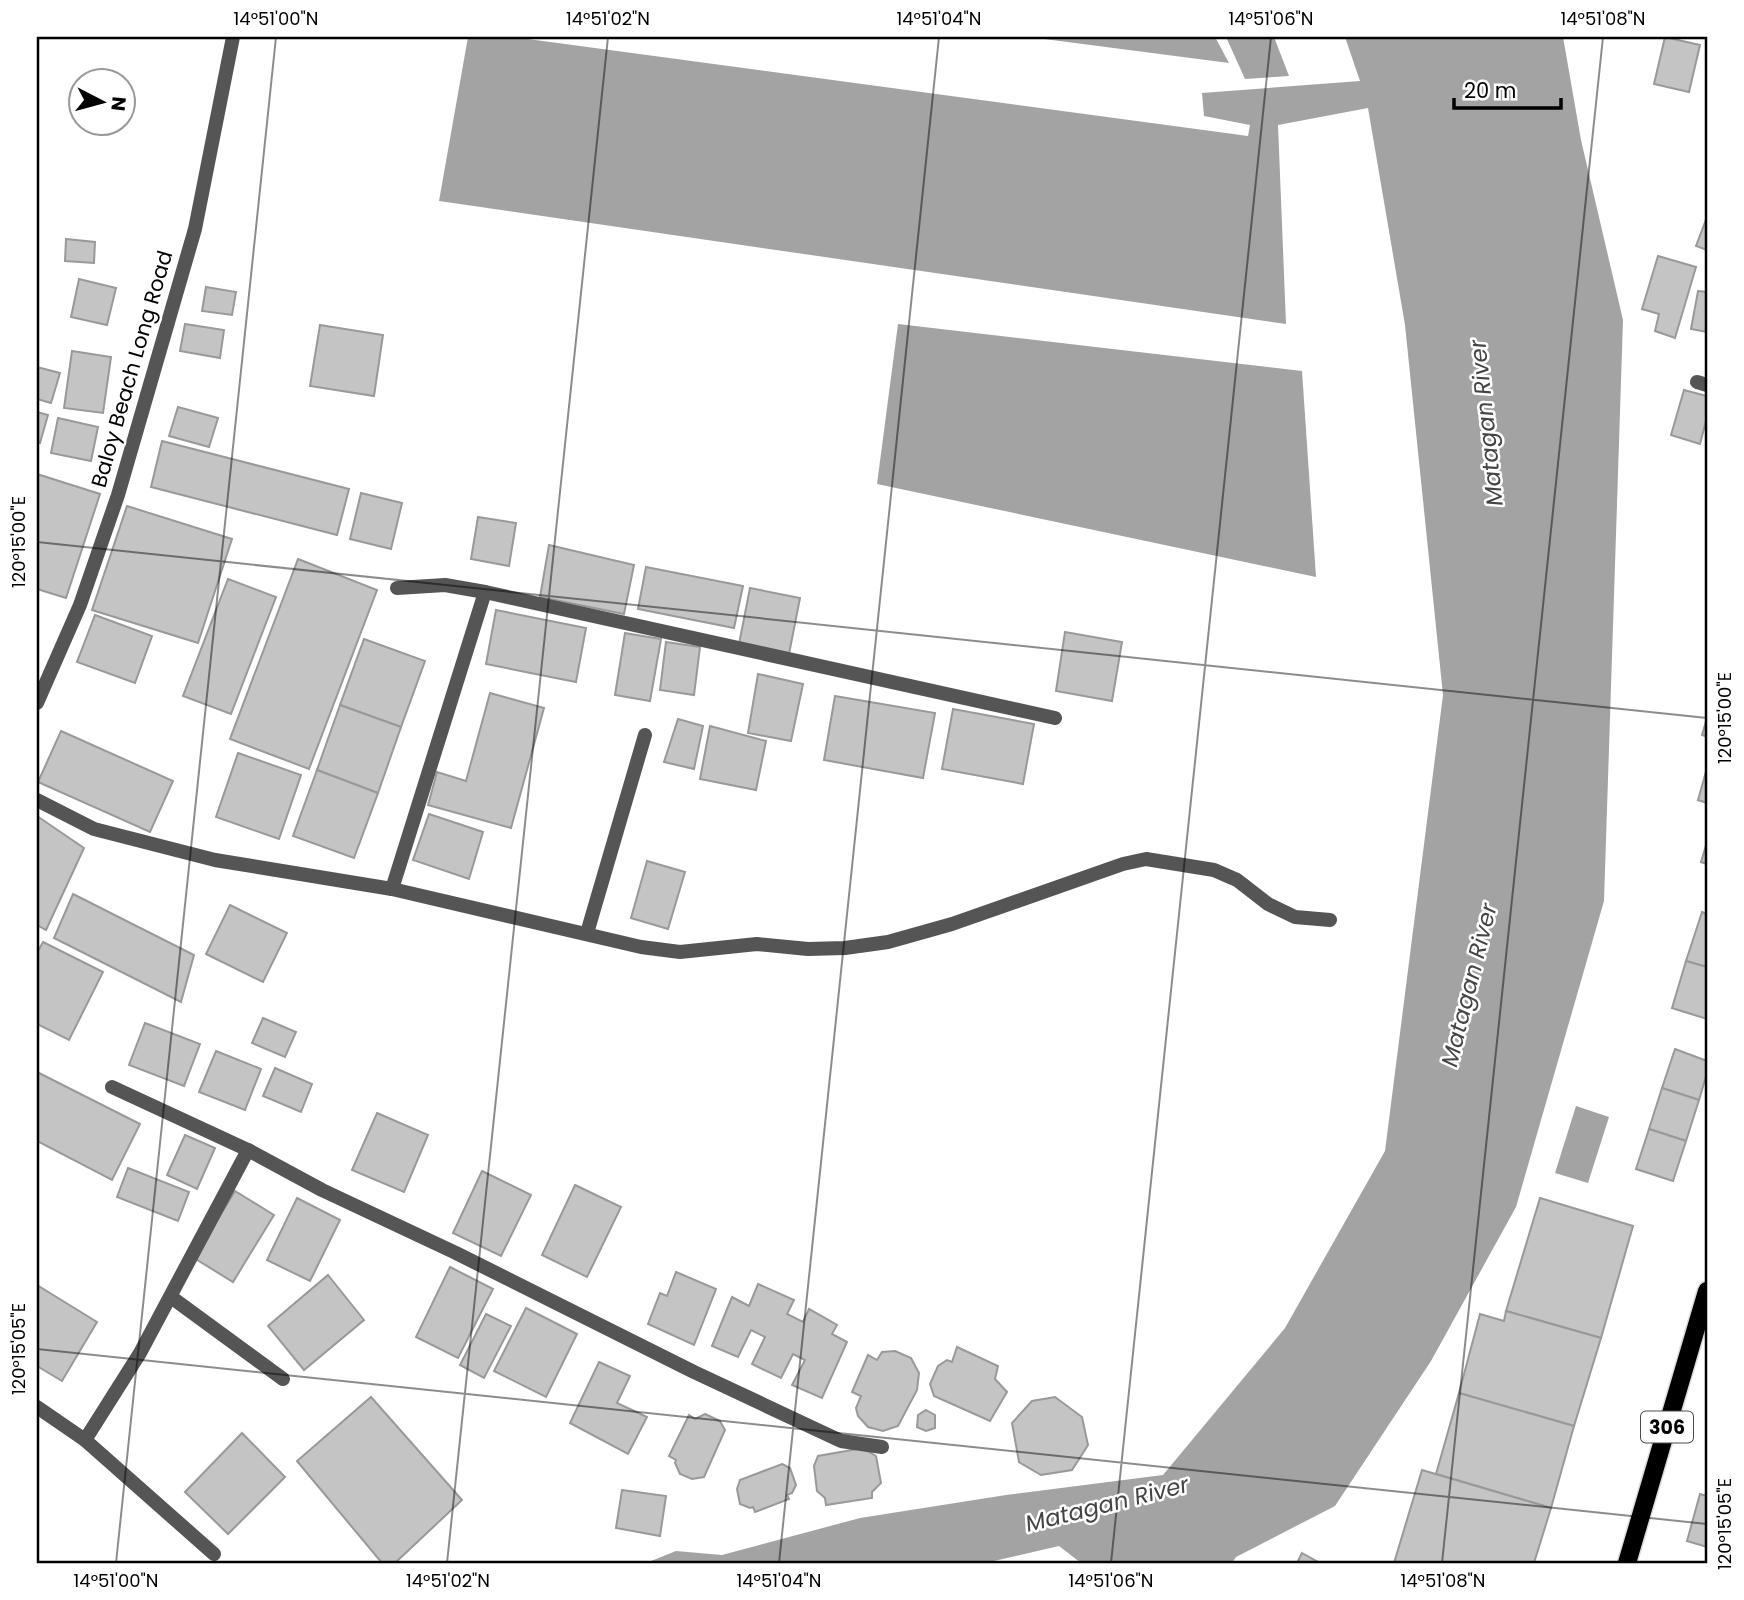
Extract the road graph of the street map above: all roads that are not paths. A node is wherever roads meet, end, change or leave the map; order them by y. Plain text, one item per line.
1 (233, 37) edge
2 (397, 588) dead end
3 (485, 592) junction
4 (37, 703) edge
5 (1055, 718) dead end
6 (645, 735) dead end
7 (37, 800) edge
8 (392, 889) junction
9 (1330, 920) dead end
10 (587, 933) junction
11 (112, 1087) dead end
12 (248, 1150) junction
13 (1707, 1291) edge
14 (171, 1297) junction
15 (283, 1379) dead end
16 (37, 1408) edge
17 (85, 1440) junction
18 (882, 1447) dead end
19 (214, 1554) dead end
20 (1628, 1563) edge

1 - 4 street, Baloy Beach Long Road
2 - 3 street
3 - 5 street
3 - 8 street
6 - 10 street
7 - 8 street
8 - 10 street
9 - 10 street
11 - 12 street
12 - 14 street
12 - 18 street
13 - 20 main road, 306
14 - 15 street
14 - 17 street
16 - 17 street
17 - 19 street

